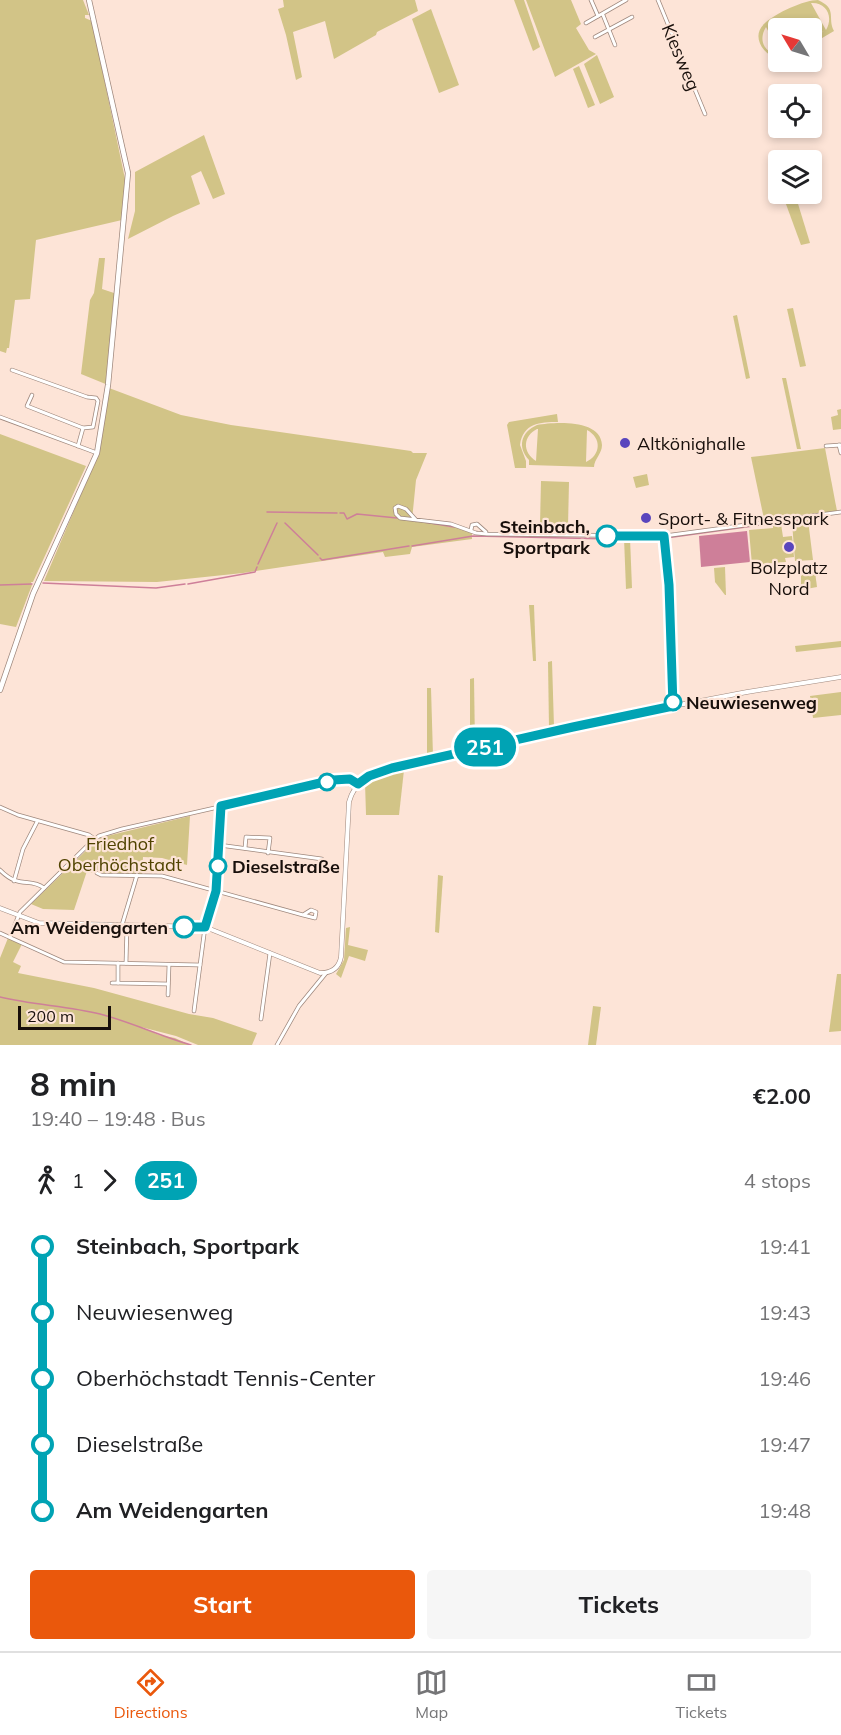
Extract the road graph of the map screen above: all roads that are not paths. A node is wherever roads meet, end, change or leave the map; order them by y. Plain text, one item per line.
1 (89, 0) edge
2 (591, 0) edge
3 (626, 0) edge
4 (658, 0) edge
5 (603, 15) junction
6 (598, 16) junction
7 (632, 17) dead end
8 (586, 23) dead end
9 (609, 30) junction
10 (595, 37) dead end
11 (615, 45) dead end
12 (705, 114) dead end
13 (12, 370) dead end
14 (32, 395) dead end
15 (0, 417) edge
16 (82, 428) junction
17 (840, 445) edge
18 (826, 446) dead end
19 (78, 447) junction
20 (97, 453) junction
21 (841, 453) edge
22 (841, 512) edge
23 (416, 520) junction
24 (471, 530) junction
25 (487, 534) junction
26 (664, 536) junction
27 (841, 677) edge
28 (0, 690) edge
29 (673, 706) junction
30 (356, 786) junction
31 (221, 806) junction
32 (0, 807) edge
33 (37, 821) junction
34 (95, 839) junction
35 (219, 845) junction
36 (245, 849) junction
37 (268, 852) junction
38 (322, 858) dead end
39 (0, 870) edge
40 (97, 873) dead end
41 (137, 875) junction
42 (14, 881) junction
43 (44, 888) junction
44 (216, 891) junction
45 (0, 908) edge
46 (18, 915) junction
47 (303, 915) dead end
48 (125, 925) junction
49 (205, 927) junction
50 (0, 933) edge
51 (10, 937) junction
52 (270, 952) junction
53 (118, 963) junction
54 (126, 963) junction
55 (169, 964) junction
56 (200, 965) junction
57 (326, 973) junction
58 (112, 983) dead end
59 (118, 983) junction
60 (168, 984) junction
61 (168, 996) dead end
62 (194, 1011) dead end
63 (261, 1019) dead end
64 (277, 1045) edge

1 - 20 main road
2 - 6 street
3 - 5 street
4 - 12 street, Kiesweg
5 - 6 street
5 - 9 street
6 - 8 street
7 - 9 street
9 - 10 street
9 - 11 street
13 - 16 street
14 - 16 street
15 - 19 street
16 - 19 street
17 - 18 street
17 - 21 street
19 - 20 street
20 - 28 main road
22 - 26 street
23 - 23 street
23 - 24 street
24 - 25 street
24 - 25 street
25 - 26 street
26 - 29 street
27 - 29 street
29 - 30 street
30 - 31 street
30 - 57 street
31 - 34 street
31 - 35 street
32 - 33 street
33 - 34 street
33 - 42 street
34 - 43 street
35 - 36 street
35 - 44 street
36 - 37 street
36 - 37 street
37 - 38 street
39 - 42 street
40 - 41 street
41 - 44 street
41 - 48 street
42 - 43 street
43 - 46 street
44 - 47 street
44 - 49 street
45 - 46 street
46 - 48 street
46 - 51 street
48 - 49 street
48 - 54 street
49 - 52 street
49 - 56 street
50 - 51 street
51 - 53 street
52 - 57 street
52 - 63 street
53 - 54 street
53 - 59 street
54 - 55 street
55 - 56 street
55 - 60 street
56 - 62 street
57 - 64 street
58 - 59 street
59 - 60 street
60 - 61 street

